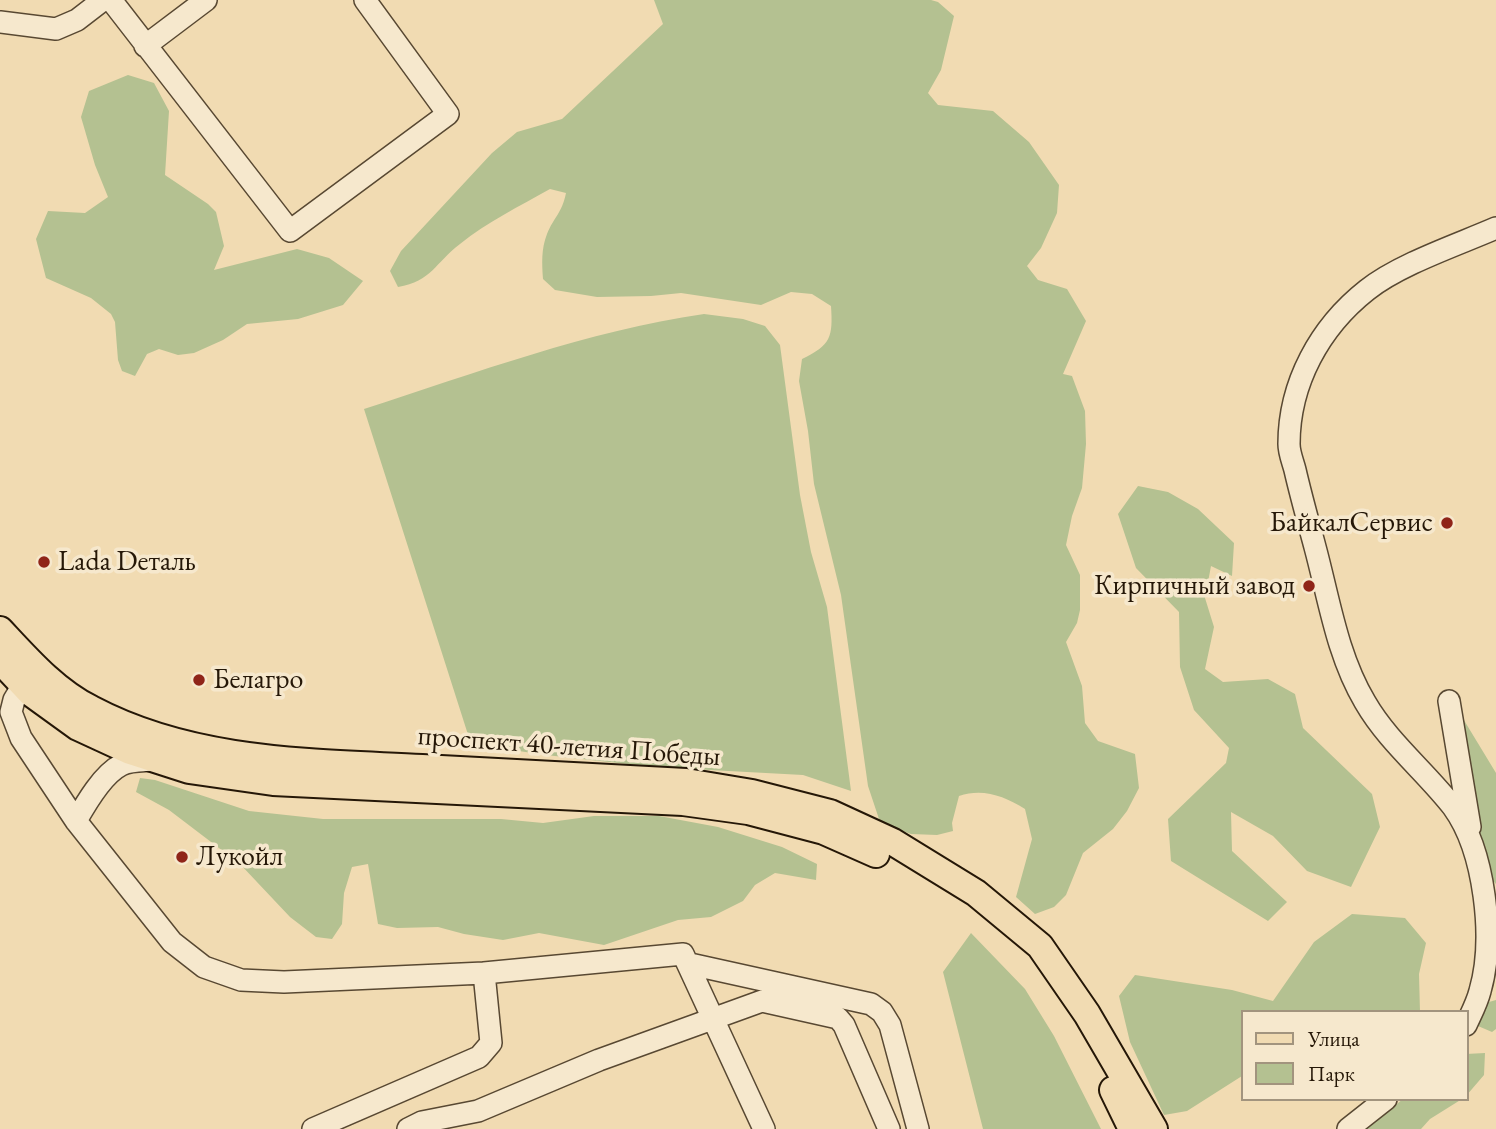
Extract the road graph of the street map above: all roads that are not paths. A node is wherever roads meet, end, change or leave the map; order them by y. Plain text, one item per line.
1 (103, 0) edge
2 (111, 0) edge
3 (206, 0) edge
4 (365, 0) edge
5 (0, 22) edge
6 (145, 46) junction
7 (1496, 228) edge
8 (0, 630) edge
9 (0, 660) edge
10 (30, 677) junction
11 (1449, 701) dead end
12 (157, 760) junction
13 (76, 821) junction
14 (1474, 853) junction
15 (690, 964) junction
16 (484, 973) junction
17 (714, 1017) junction
18 (1468, 1020) edge
19 (1383, 1101) edge
20 (313, 1129) edge
21 (408, 1129) edge
22 (764, 1129) edge
23 (889, 1129) edge
24 (918, 1129) edge
25 (1132, 1129) edge
26 (1154, 1129) edge
27 (1348, 1129) edge

1 - 5 street
2 - 6 street
3 - 6 street
4 - 6 street
7 - 14 street
8 - 10 main road, проспект 40-летия Победы
9 - 10 main road, проспект 40-летия Победы
10 - 12 main road, проспект 40-летия Победы
10 - 13 street
10 - 26 main road, проспект 40-летия Победы
11 - 14 street
12 - 13 street
12 - 25 main road, проспект 40-летия Победы
13 - 16 street
14 - 18 street
15 - 16 street
15 - 17 street
15 - 24 street
16 - 20 street
17 - 21 street
17 - 22 street
17 - 23 street
19 - 27 street

